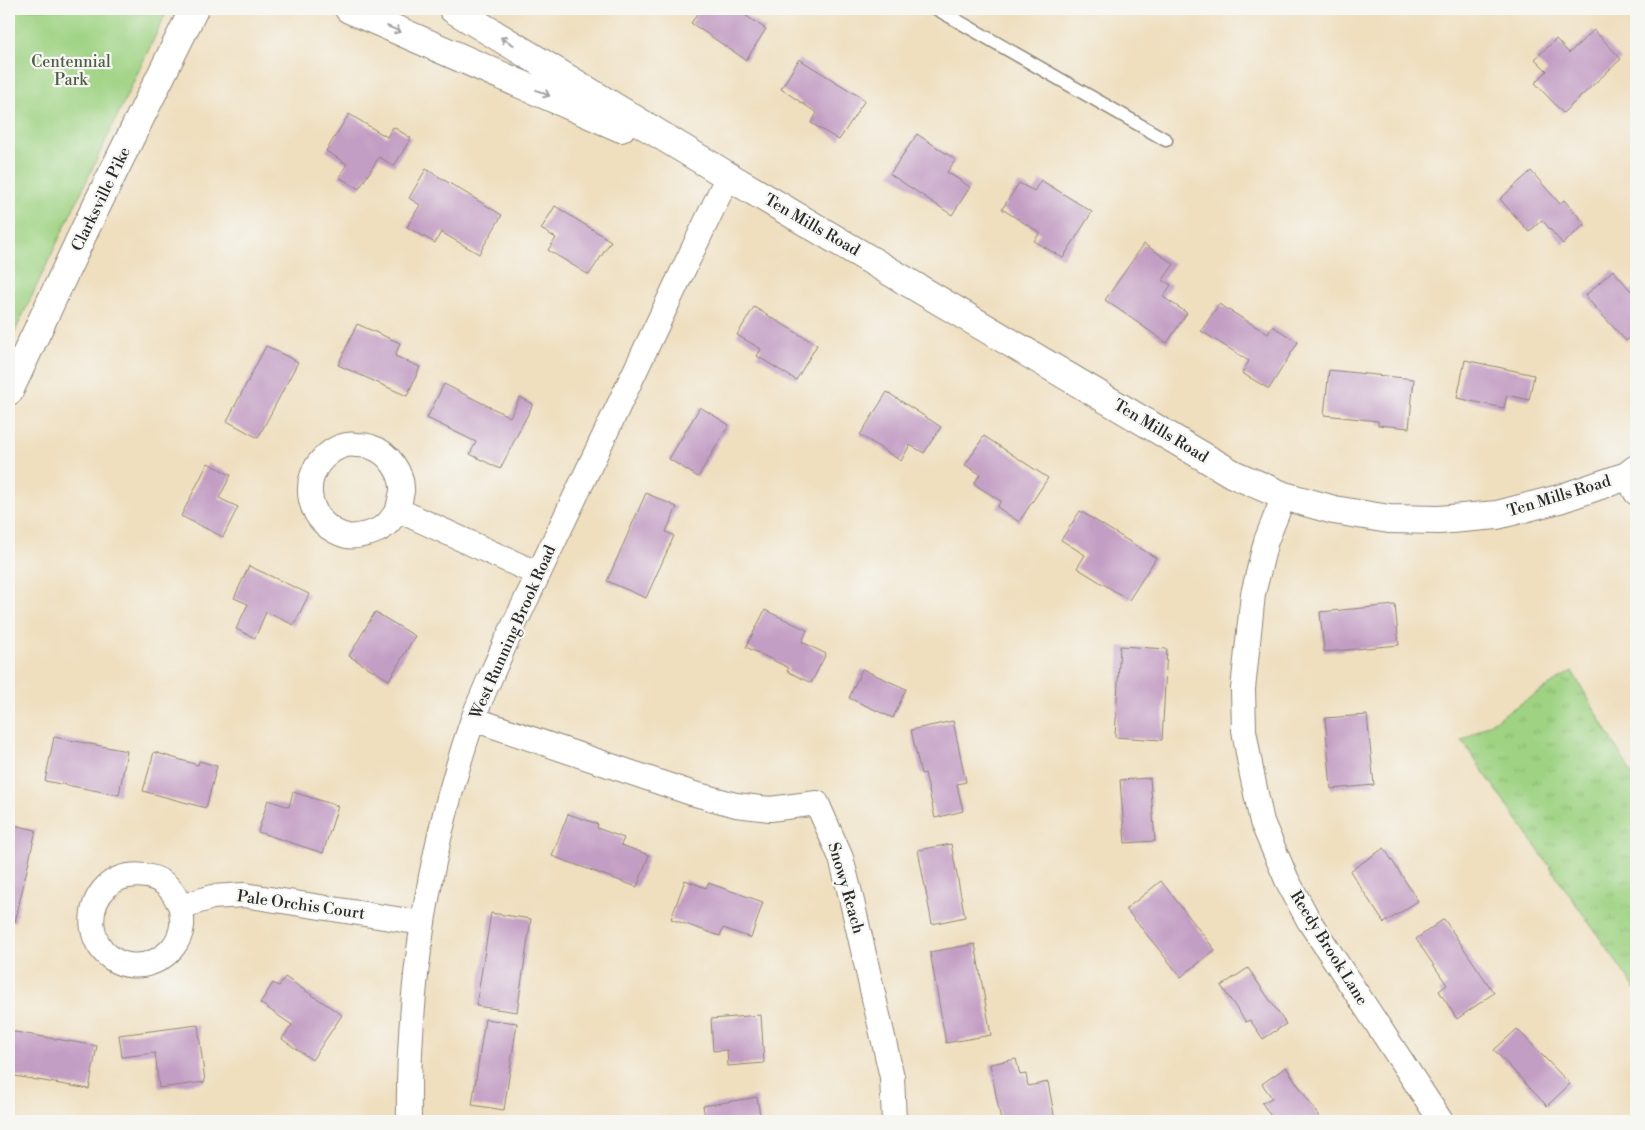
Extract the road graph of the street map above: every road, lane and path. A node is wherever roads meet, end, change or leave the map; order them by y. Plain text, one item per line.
1 (194, 9) edge
2 (349, 9) edge
3 (453, 9) edge
4 (937, 9) edge
5 (1166, 140) dead end
6 (728, 176) junction
7 (9, 391) edge
8 (1633, 479) edge
9 (1284, 496) junction
10 (398, 510) dead end
11 (538, 574) junction
12 (473, 718) junction
13 (181, 907) dead end
14 (422, 923) junction
15 (409, 1121) edge
16 (894, 1121) edge
17 (1441, 1121) edge

1 - 7 street, Clarksville Pike
2 -> 6 street, Ten Mills Road
6 -> 3 street, Ten Mills Road
4 - 5 lane
6 - 9 street, Ten Mills Road
6 - 11 street, West Running Brook Road
8 - 9 street, Ten Mills Road
9 - 17 street, Reedy Brook Lane
10 - 11 street
11 - 12 street, West Running Brook Road
12 - 14 street, West Running Brook Road
12 - 16 street, Snowy Reach
13 - 14 street, Pale Orchis Court
14 - 15 street, West Running Brook Road

